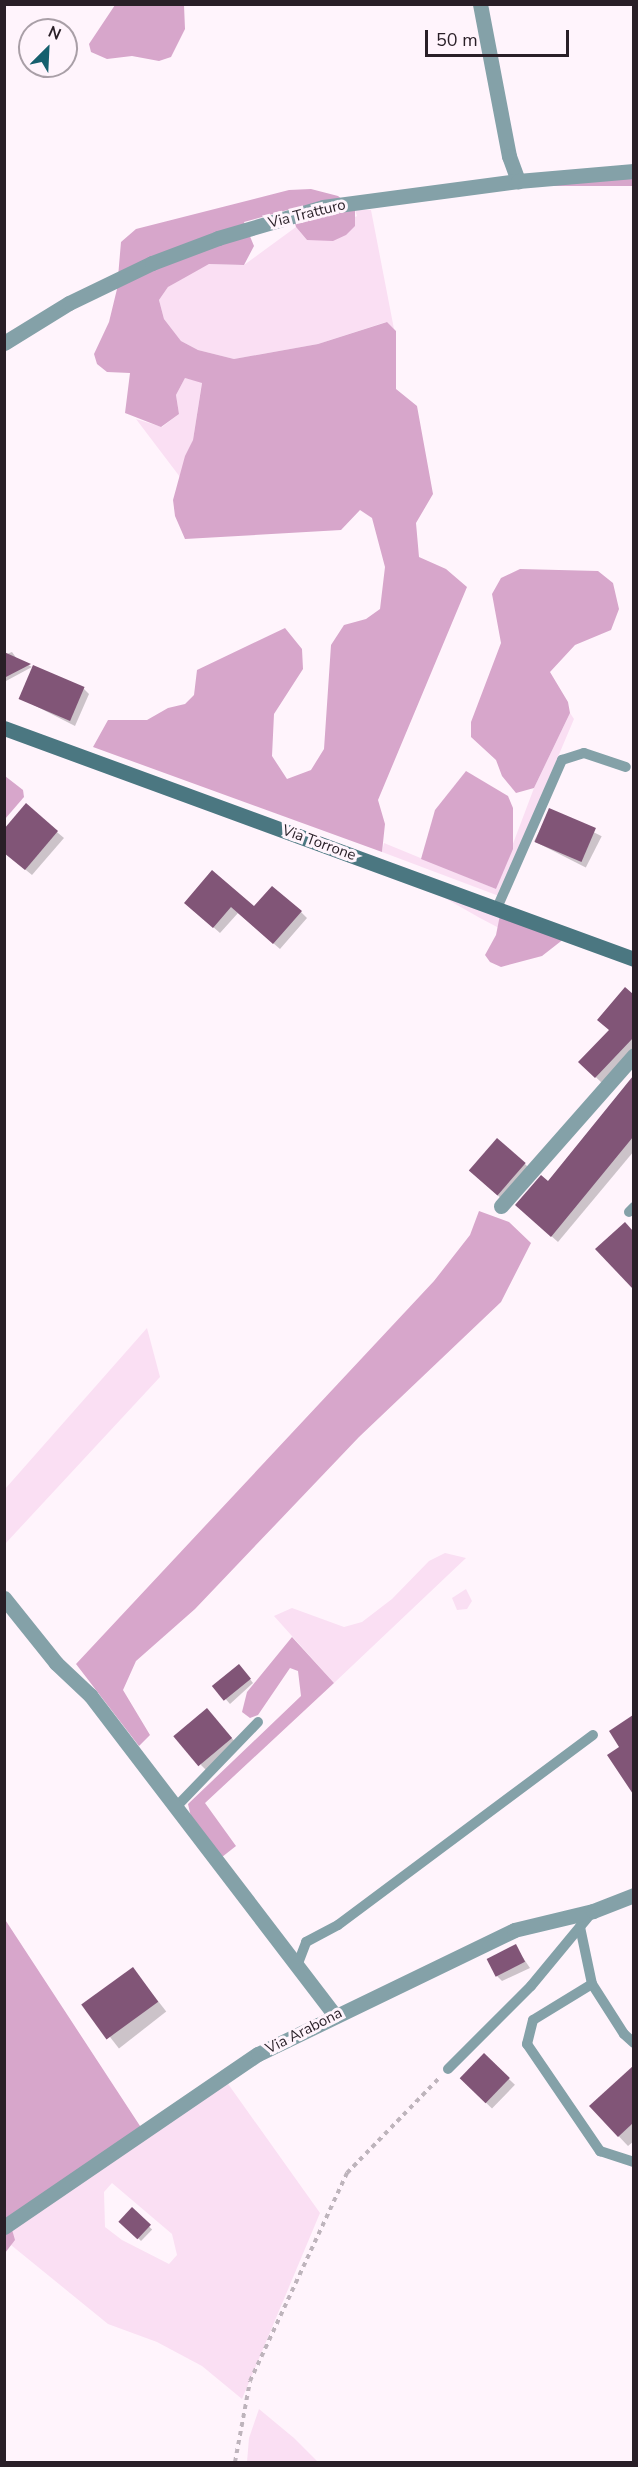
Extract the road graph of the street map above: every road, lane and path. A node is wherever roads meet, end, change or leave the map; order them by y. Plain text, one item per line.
1 (480, 4) edge
2 (633, 171) edge
3 (518, 180) junction
4 (4, 343) edge
5 (4, 728) edge
6 (626, 767) dead end
7 (497, 908) junction
8 (633, 959) edge
9 (633, 1055) edge
10 (501, 1206) dead end
11 (4, 1598) edge
12 (258, 1722) dead end
13 (592, 1735) dead end
14 (176, 1807) junction
15 (633, 1895) edge
16 (593, 1911) junction
17 (580, 1927) junction
18 (297, 1966) junction
19 (592, 1984) junction
20 (335, 2016) junction
21 (633, 2043) edge
22 (448, 2069) joint
23 (633, 2162) edge
24 (4, 2227) edge
25 (235, 2463) edge

1 - 3 street
2 - 3 street, Via Tratturo
3 - 4 street, Via Tratturo
5 - 7 main road, Via Torrone
6 - 7 lane
7 - 8 main road, Via Torrone
9 - 10 street
11 - 14 street
12 - 14 lane
13 - 18 lane
14 - 18 street
15 - 16 street, Via Arabona
16 - 17 lane
16 - 20 street, Via Arabona
17 - 19 lane
17 - 22 lane
18 - 20 street
19 - 21 lane
19 - 23 lane
20 - 24 street, Via Arabona
22 - 25 path

